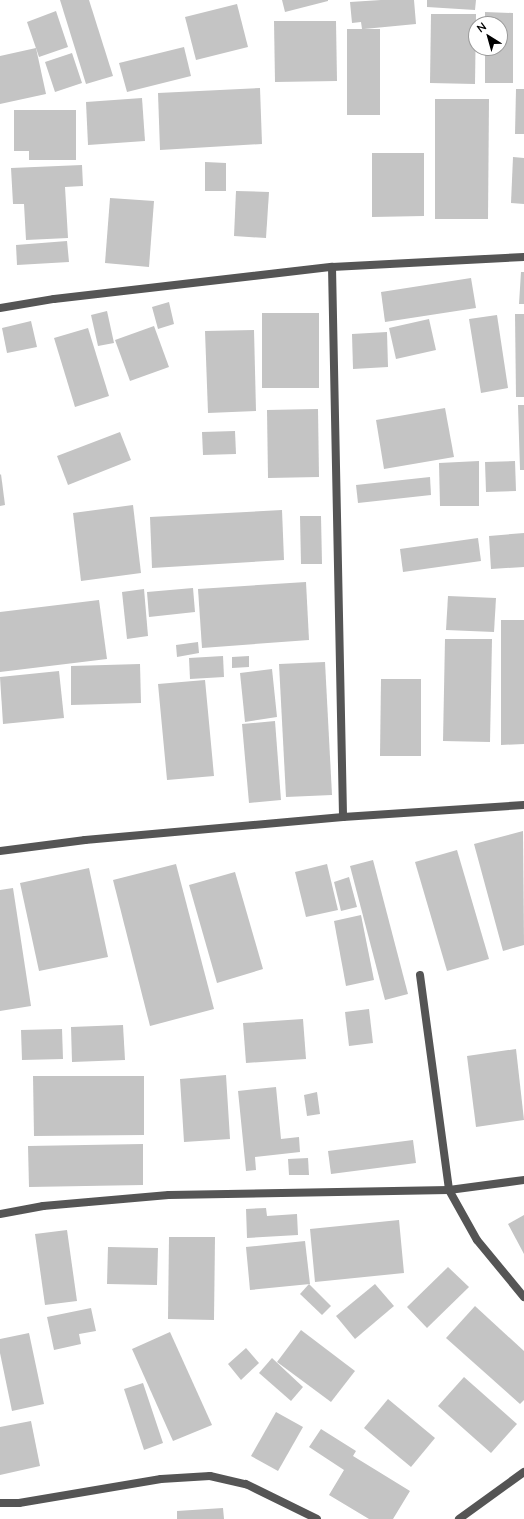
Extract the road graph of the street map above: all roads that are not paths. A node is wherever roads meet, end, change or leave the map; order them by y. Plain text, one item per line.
1 (524, 257) edge
2 (332, 267) junction
3 (0, 308) edge
4 (524, 805) edge
5 (343, 817) junction
6 (0, 851) edge
7 (420, 975) dead end
8 (524, 1180) edge
9 (449, 1190) junction
10 (0, 1214) edge
11 (524, 1297) edge
12 (524, 1472) edge
13 (0, 1502) edge
14 (317, 1519) edge
15 (459, 1519) edge

1 - 2 street
2 - 3 street
2 - 5 street
4 - 5 street
5 - 6 street
7 - 9 street
8 - 9 street
9 - 10 street
9 - 11 street
12 - 15 street
13 - 14 street

